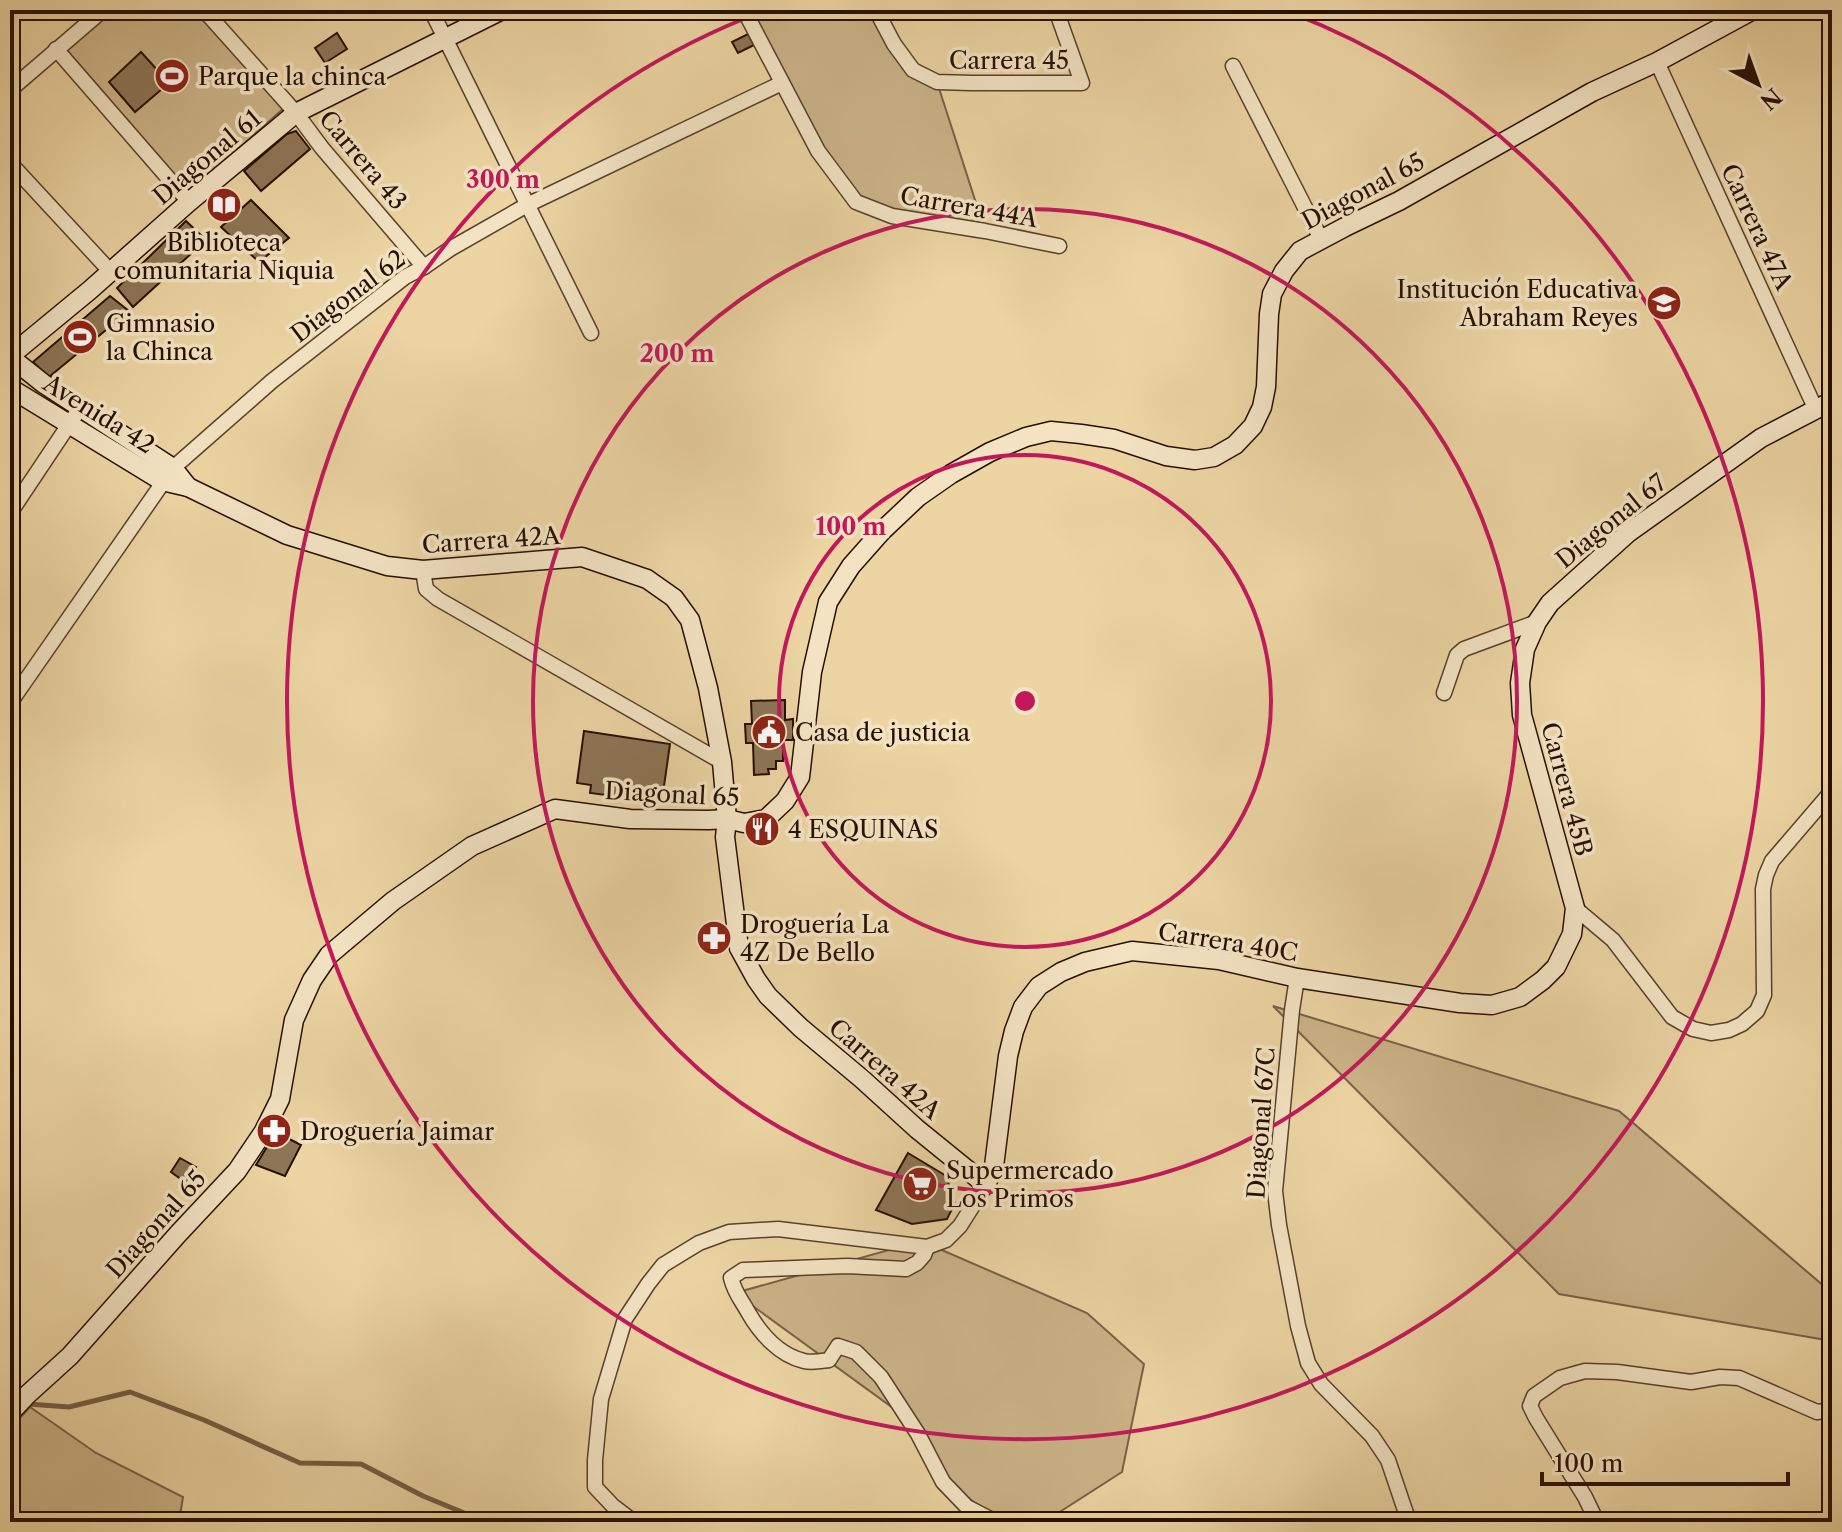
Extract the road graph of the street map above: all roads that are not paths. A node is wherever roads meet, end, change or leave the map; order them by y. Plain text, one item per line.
1 (103, 10) edge
2 (204, 10) edge
3 (431, 10) edge
4 (502, 10) edge
5 (744, 10) edge
6 (876, 10) edge
7 (1056, 10) edge
8 (1753, 10) edge
9 (444, 38) junction
10 (56, 49) junction
11 (1657, 62) junction
12 (1233, 66) dead end
13 (782, 83) junction
14 (10, 90) edge
15 (296, 113) junction
16 (10, 163) edge
17 (189, 202) junction
18 (527, 205) junction
19 (1321, 239) junction
20 (1059, 246) dead end
21 (424, 267) junction
22 (110, 271) junction
23 (591, 333) dead end
24 (10, 357) edge
25 (10, 388) edge
26 (1824, 406) edge
27 (80, 408) junction
28 (70, 424) junction
29 (168, 475) junction
30 (10, 513) edge
31 (423, 570) junction
32 (1537, 622) junction
33 (1444, 693) dead end
34 (10, 703) edge
35 (722, 762) junction
36 (1832, 791) edge
37 (727, 819) junction
38 (1575, 908) junction
39 (1556, 967) joint
40 (1297, 978) junction
41 (986, 1185) junction
42 (927, 1247) junction
43 (1832, 1403) edge
44 (10, 1413) edge
45 (634, 1522) edge
46 (996, 1522) edge
47 (1409, 1522) edge
48 (1597, 1522) edge

1 - 10 street
2 - 15 street, Carrera 43
3 - 9 street
4 - 9 street, Diagonal 61
5 - 13 street, Carrera 44A
6 - 7 street, Carrera 45
8 - 11 street, Diagonal 65
9 - 15 street, Diagonal 61
9 - 18 street
10 - 14 street
10 - 17 street
11 - 19 street, Diagonal 65
11 - 26 street, Carrera 47A
12 - 19 street
13 - 18 street, Diagonal 62
13 - 20 street, Carrera 44A
15 - 17 street, Diagonal 61
15 - 21 street, Carrera 43
16 - 22 street
17 - 22 street, Diagonal 61
18 - 21 street, Diagonal 62
18 - 23 street
19 - 37 street, Diagonal 65
21 - 29 street, Diagonal 62
22 - 24 street, Diagonal 61
24 - 27 street, Avenida 42
25 - 28 street, Avenida 42
26 - 32 street, Diagonal 67
27 - 28 street
27 - 29 street, Avenida 42
28 - 29 street, Avenida 42
28 - 30 street
29 - 31 street, Carrera 42A
29 - 34 street, Diagonal 62
31 - 35 street
31 - 35 street, Carrera 42A
32 - 33 street
32 - 38 street, Carrera 45B
35 - 37 street, Carrera 42A
36 - 38 street
37 - 41 street, Carrera 42A
37 - 44 street, Diagonal 65
38 - 39 street, Carrera 45B
39 - 40 street, Carrera 40C
40 - 41 street, Carrera 40C
40 - 47 street, Diagonal 67C
41 - 42 street, Carrera 40C
42 - 45 street
42 - 46 street, Carrera 40C
43 - 48 street

